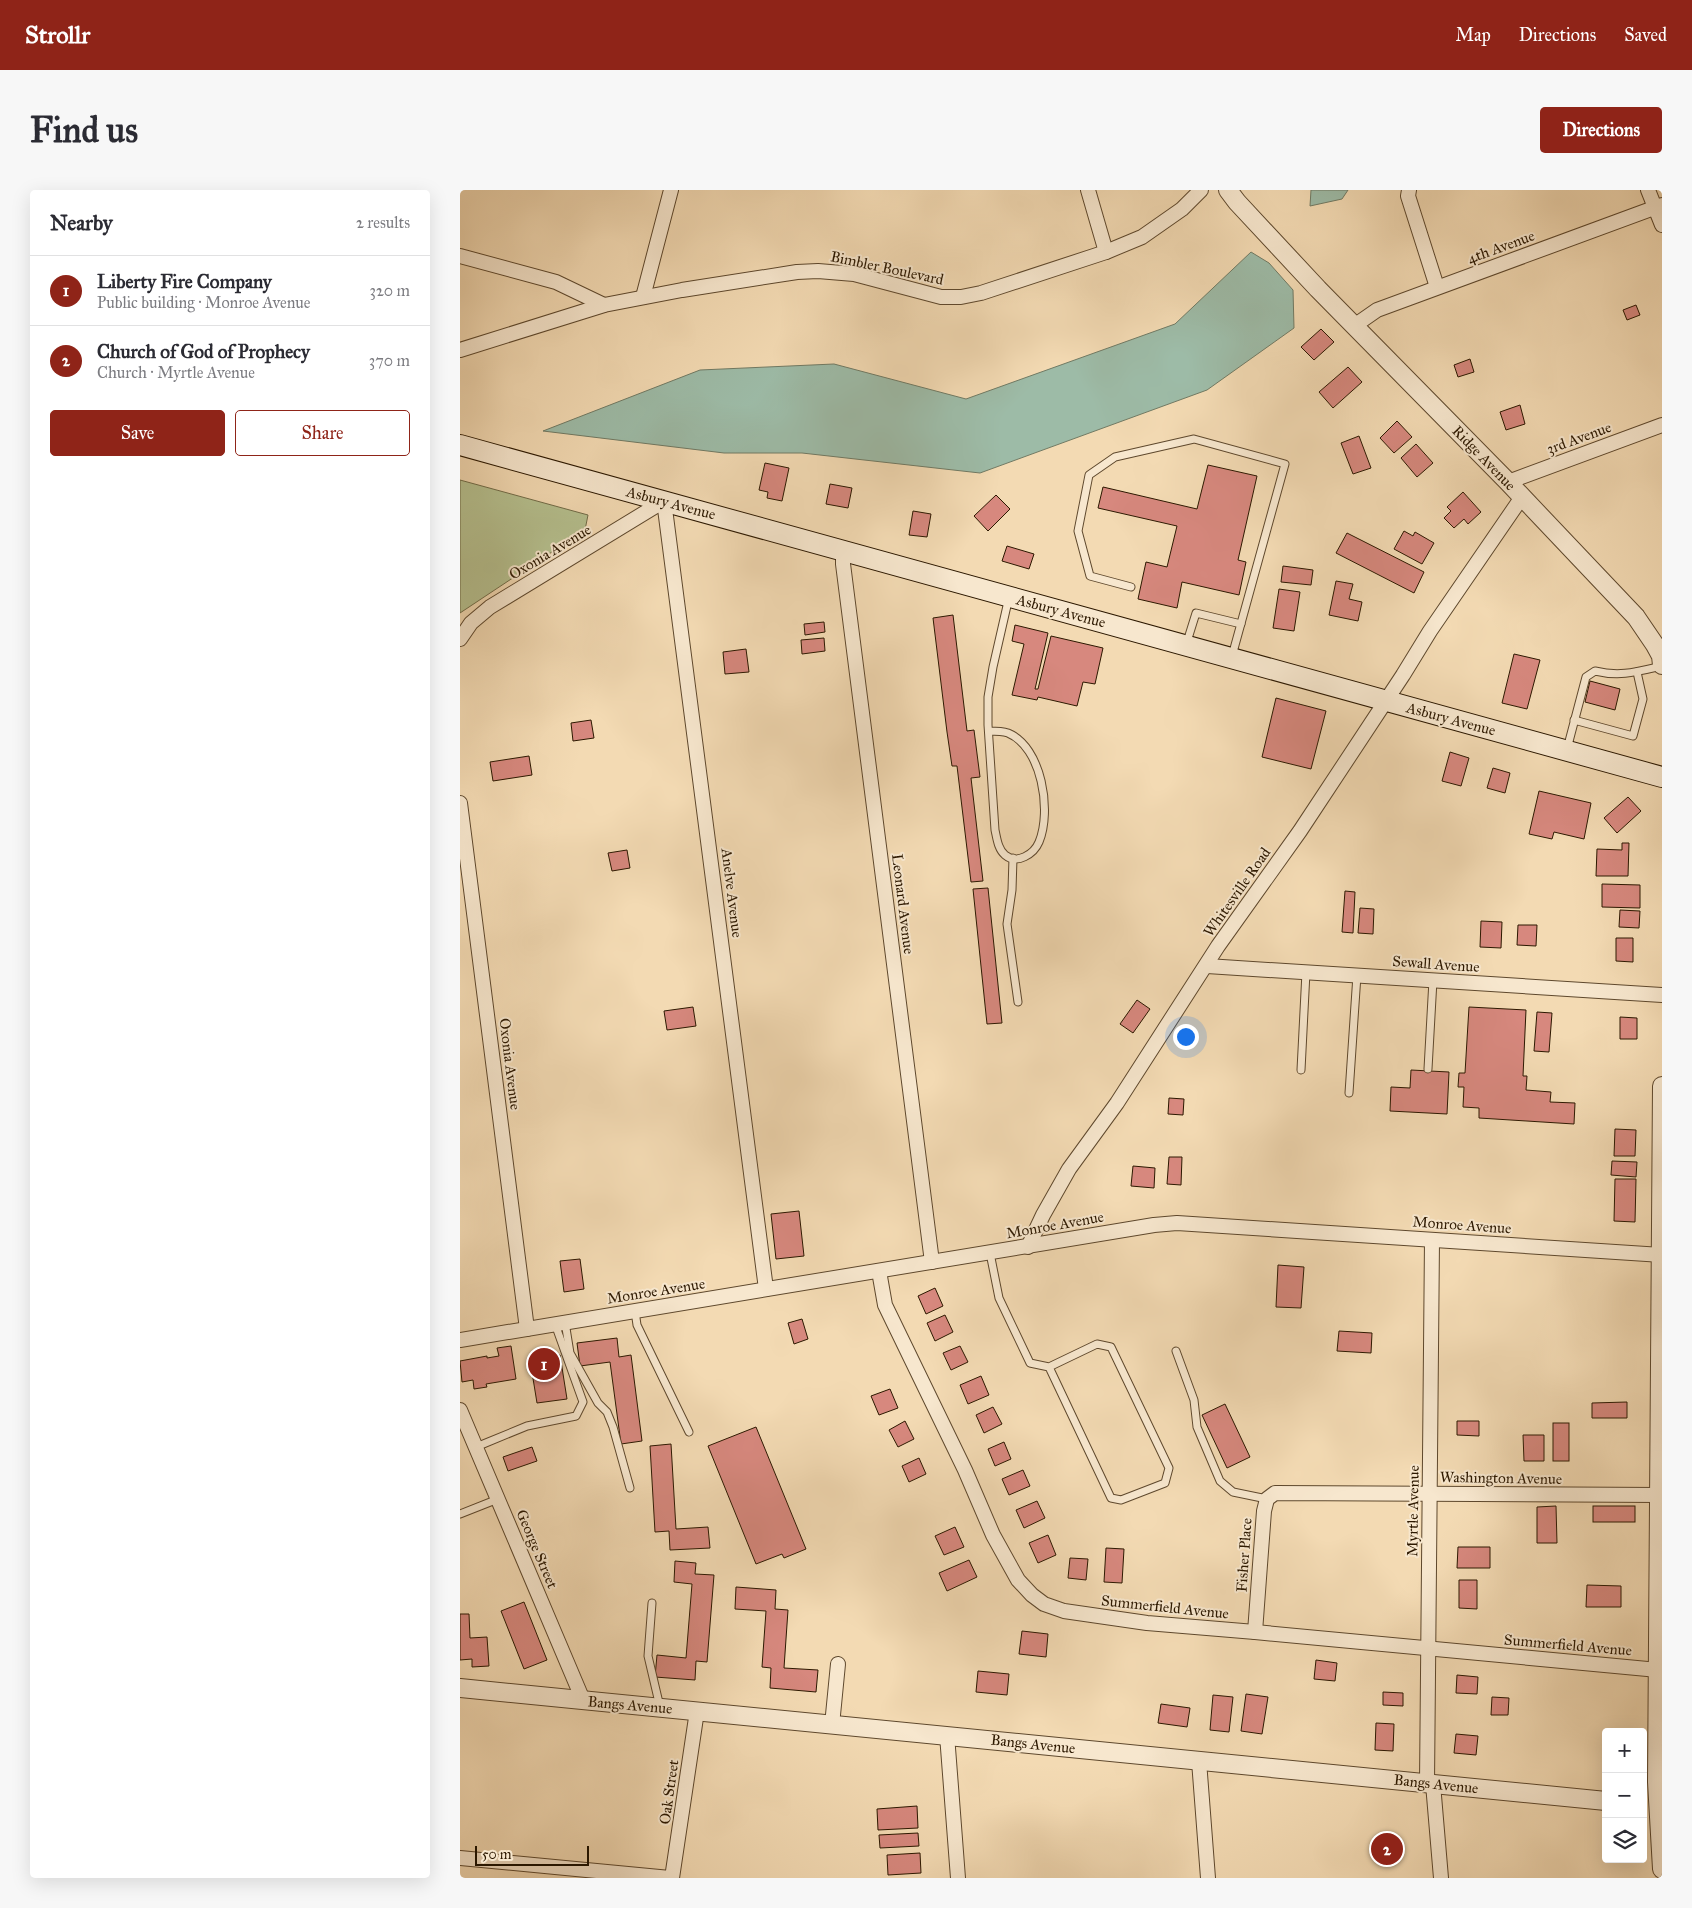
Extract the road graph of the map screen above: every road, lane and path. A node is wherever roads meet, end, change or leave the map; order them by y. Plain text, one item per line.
1 (671, 190) edge
2 (1088, 190) edge
3 (1201, 190) edge
4 (1228, 190) edge
5 (1409, 190) edge
6 (1648, 190) edge
7 (1659, 207) edge
8 (1662, 225) edge
9 (1106, 252) junction
10 (460, 256) edge
11 (1437, 287) junction
12 (642, 297) junction
13 (604, 305) junction
14 (1354, 326) junction
15 (460, 350) edge
16 (1662, 425) edge
17 (460, 444) edge
18 (1508, 482) junction
19 (1522, 497) junction
20 (664, 501) junction
21 (843, 550) junction
22 (1131, 587) dead end
23 (1009, 597) junction
24 (1241, 624) junction
25 (460, 639) edge
26 (1186, 646) junction
27 (1232, 658) junction
28 (1662, 665) edge
29 (1637, 672) junction
30 (1386, 701) junction
31 (1574, 720) junction
32 (989, 731) junction
33 (1566, 751) junction
34 (1662, 777) edge
35 (460, 803) edge
36 (1013, 858) junction
37 (1207, 966) junction
38 (1306, 971) junction
39 (1357, 975) junction
40 (1433, 980) junction
41 (1662, 995) edge
42 (1018, 1002) dead end
43 (1428, 1069) dead end
44 (1301, 1070) dead end
45 (1662, 1086) edge
46 (1349, 1093) dead end
47 (1432, 1240) junction
48 (1028, 1247) junction
49 (990, 1253) junction
50 (1661, 1255) edge
51 (932, 1262) junction
52 (879, 1271) junction
53 (766, 1289) junction
54 (635, 1311) junction
55 (560, 1323) junction
56 (527, 1329) junction
57 (460, 1340) edge
58 (1176, 1350) dead end
59 (1049, 1367) junction
60 (460, 1410) edge
61 (689, 1432) dead end
62 (476, 1447) junction
63 (630, 1488) dead end
64 (1660, 1491) edge
65 (1430, 1493) junction
66 (1267, 1499) junction
67 (498, 1500) junction
68 (460, 1514) edge
69 (652, 1602) dead end
70 (1255, 1632) junction
71 (1428, 1648) junction
72 (838, 1664) dead end
73 (1658, 1670) junction
74 (460, 1688) edge
75 (1660, 1698) edge
76 (583, 1700) junction
77 (660, 1708) junction
78 (697, 1711) junction
79 (832, 1724) junction
80 (947, 1735) junction
81 (1199, 1761) junction
82 (1430, 1784) junction
83 (1602, 1801) edge
84 (1654, 1806) edge
85 (460, 1858) edge
86 (1662, 1869) edge
87 (671, 1878) edge
88 (958, 1878) edge
89 (1208, 1878) edge
90 (1441, 1878) edge

1 - 12 street
2 - 9 street
3 - 9 street, Bimbler Boulevard
4 - 14 street, Ridge Avenue
5 - 11 street
6 - 7 street
7 - 8 street
7 - 11 street, 4th Avenue
9 - 12 street, Bimbler Boulevard
10 - 13 street
11 - 14 street, 4th Avenue
12 - 13 street, Bimbler Boulevard
13 - 15 street, Bimbler Boulevard
14 - 18 street, Ridge Avenue
16 - 18 street, 3rd Avenue
17 - 20 main road, Asbury Avenue
18 - 19 street, Ridge Avenue
19 - 28 street, Ridge Avenue
19 - 30 street, Whitesville Road
20 - 21 main road, Asbury Avenue
20 - 25 street, Oxonia Avenue
20 - 53 street, Anelve Avenue
21 - 23 main road, Asbury Avenue
21 - 51 street, Leonard Avenue
22 - 24 lane
23 - 26 main road, Asbury Avenue
23 - 32 lane
24 - 26 lane
24 - 27 lane
26 - 27 main road, Asbury Avenue
27 - 30 main road, Asbury Avenue
28 - 29 lane
29 - 31 lane
29 - 31 lane
30 - 33 main road, Asbury Avenue
30 - 37 street, Whitesville Road
31 - 33 lane
32 - 36 lane
32 - 36 lane
33 - 34 main road, Asbury Avenue
35 - 56 street, Oxonia Avenue
36 - 42 lane
37 - 38 street, Sewall Avenue
37 - 48 street, Whitesville Road
38 - 39 street, Sewall Avenue
38 - 44 lane
39 - 40 street, Sewall Avenue
39 - 46 lane
40 - 41 street, Sewall Avenue
40 - 43 lane
45 - 50 street
47 - 48 street, Monroe Avenue
47 - 50 street, Monroe Avenue
47 - 65 street, Myrtle Avenue
48 - 49 street, Monroe Avenue
49 - 51 street, Monroe Avenue
49 - 59 lane
50 - 64 street
51 - 52 street, Monroe Avenue
52 - 53 street, Monroe Avenue
52 - 70 street, Summerfield Avenue
53 - 54 street, Monroe Avenue
54 - 55 street, Monroe Avenue
54 - 61 lane
55 - 56 street, Monroe Avenue
55 - 62 lane
55 - 63 lane
56 - 57 street, Monroe Avenue
58 - 66 lane
59 - 59 lane
60 - 62 street, George Street
62 - 67 street, George Street
64 - 65 street, Washington Avenue
64 - 73 street
65 - 66 street, Washington Avenue
65 - 71 street, Myrtle Avenue
66 - 70 street, Fisher Place
67 - 68 lane
67 - 76 street, George Street
69 - 77 lane
70 - 71 street, Summerfield Avenue
71 - 73 street, Summerfield Avenue
71 - 82 street, Myrtle Avenue
72 - 79 street
73 - 75 street
74 - 76 street, Bangs Avenue
75 - 84 street
76 - 77 street, Bangs Avenue
77 - 78 street, Bangs Avenue
78 - 79 street, Bangs Avenue
78 - 87 street, Oak Street
79 - 80 street, Bangs Avenue
80 - 81 street, Bangs Avenue
80 - 88 street
81 - 82 street, Bangs Avenue
81 - 89 street
82 - 83 street, Bangs Avenue
82 - 90 street, Myrtle Avenue
84 - 86 street
85 - 87 street, Oak Street

